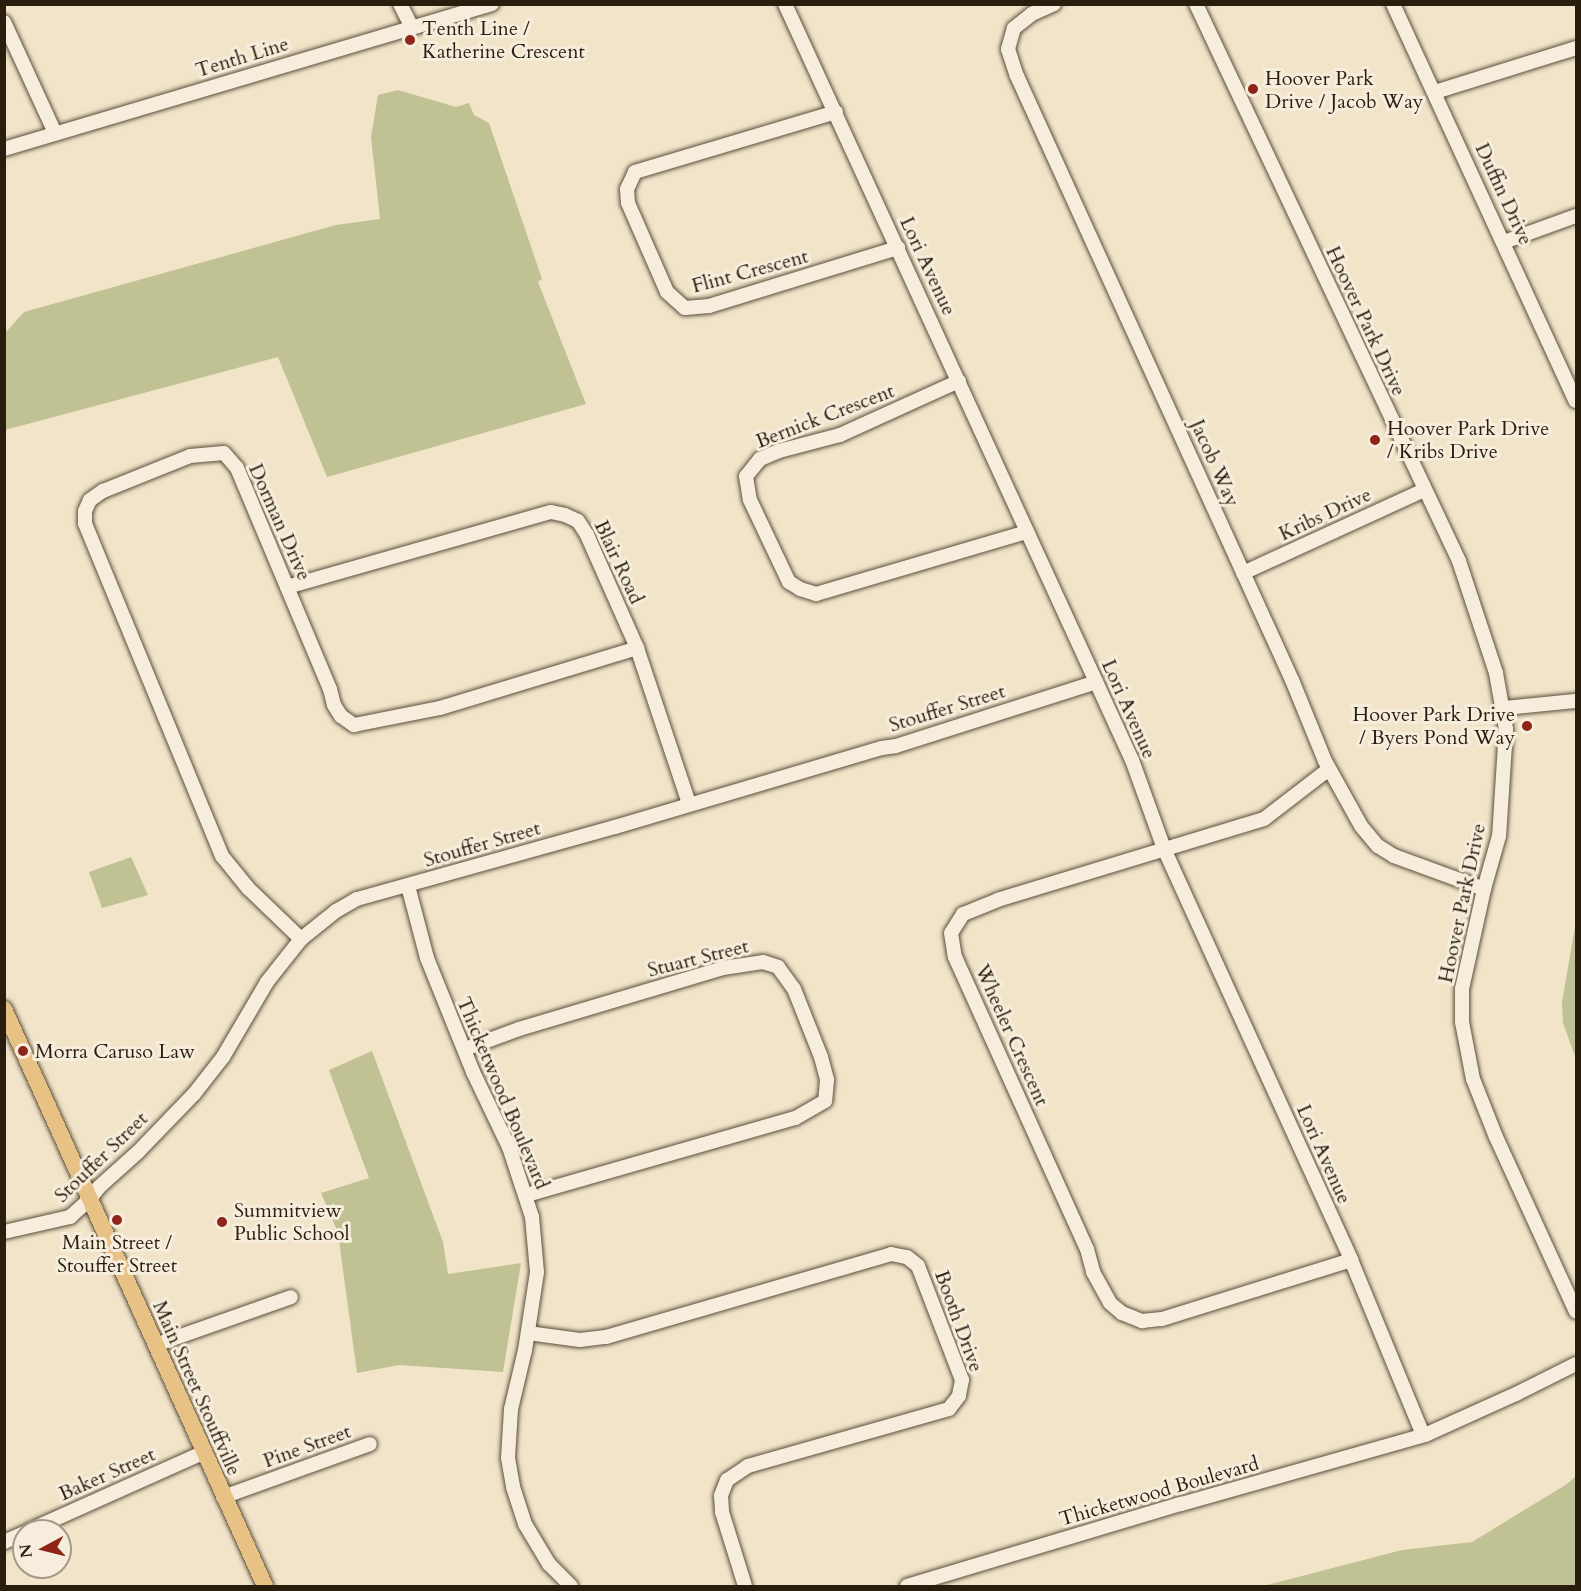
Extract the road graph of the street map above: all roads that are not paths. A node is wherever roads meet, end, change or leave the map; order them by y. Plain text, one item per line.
1 (400, 4) edge
2 (492, 4) edge
3 (785, 4) edge
4 (1054, 4) edge
5 (1196, 4) edge
6 (1393, 4) edge
7 (4, 22) edge
8 (412, 28) junction
9 (1576, 48) edge
10 (1435, 92) junction
11 (836, 112) junction
12 (55, 133) junction
13 (4, 149) edge
14 (1576, 216) edge
15 (1504, 242) junction
16 (898, 248) junction
17 (959, 381) junction
18 (1573, 384) edge
19 (1576, 401) edge
20 (1424, 490) junction
21 (1027, 532) junction
22 (1243, 573) junction
23 (287, 587) junction
24 (637, 648) junction
25 (1096, 682) junction
26 (1576, 701) edge
27 (1504, 708) junction
28 (1329, 769) junction
29 (689, 803) junction
30 (1165, 851) junction
31 (408, 886) junction
32 (1484, 889) junction
33 (301, 939) junction
34 (4, 1009) edge
35 (465, 1049) junction
36 (526, 1195) junction
37 (89, 1200) junction
38 (4, 1232) edge
39 (1351, 1260) junction
40 (291, 1297) dead end
41 (1576, 1312) edge
42 (528, 1334) junction
43 (155, 1345) junction
44 (1576, 1364) edge
45 (1423, 1435) junction
46 (370, 1444) dead end
47 (202, 1453) junction
48 (223, 1497) junction
49 (55, 1519) edge
50 (265, 1587) edge
51 (571, 1587) edge
52 (745, 1587) edge
53 (907, 1587) edge

1 - 8 street
2 - 8 street, Tenth Line
3 - 11 street, Lori Avenue
4 - 22 street, Jacob Way
5 - 20 street, Hoover Park Drive
6 - 10 street, Duffin Drive
7 - 12 street
8 - 12 street, Tenth Line
9 - 10 street
10 - 15 street, Duffin Drive
11 - 16 street, Lori Avenue
11 - 16 street, Flint Crescent
12 - 13 street, Tenth Line
14 - 15 street
15 - 18 street, Duffin Drive
16 - 17 street, Lori Avenue
17 - 21 street, Lori Avenue
17 - 21 street, Bernick Crescent
18 - 19 street, Duffin Drive
20 - 22 street, Kribs Drive
20 - 27 street, Hoover Park Drive
21 - 25 street, Lori Avenue
22 - 28 street, Jacob Way
23 - 24 street, Blair Road
23 - 24 street, Dorman Drive
23 - 33 street, Dorman Drive
24 - 29 street, Blair Road
25 - 29 street, Stouffer Street
25 - 30 street, Lori Avenue
26 - 27 street
27 - 32 street, Hoover Park Drive
28 - 30 street, Wheeler Crescent
28 - 32 street, Jacob Way
29 - 31 street, Stouffer Street
30 - 39 street, Lori Avenue
30 - 39 street, Wheeler Crescent
31 - 33 street, Stouffer Street
31 - 35 street, Thicketwood Boulevard
32 - 41 street, Hoover Park Drive
33 - 37 street, Stouffer Street
34 - 37 main road, Main Street Stouffville
35 - 36 street, Thicketwood Boulevard
35 - 36 street, Stuart Street
36 - 42 street, Thicketwood Boulevard
37 - 38 street, Stouffer Street
37 - 43 main road, Main Street Stouffville
39 - 45 street, Lori Avenue
40 - 43 street
42 - 51 street, Thicketwood Boulevard
42 - 52 street, Booth Drive
43 - 47 main road, Main Street Stouffville
44 - 45 street, Thicketwood Boulevard
45 - 53 street, Thicketwood Boulevard
46 - 48 street, Pine Street
47 - 48 main road, Main Street Stouffville
47 - 49 street, Baker Street
48 - 50 main road, Main Street Stouffville

